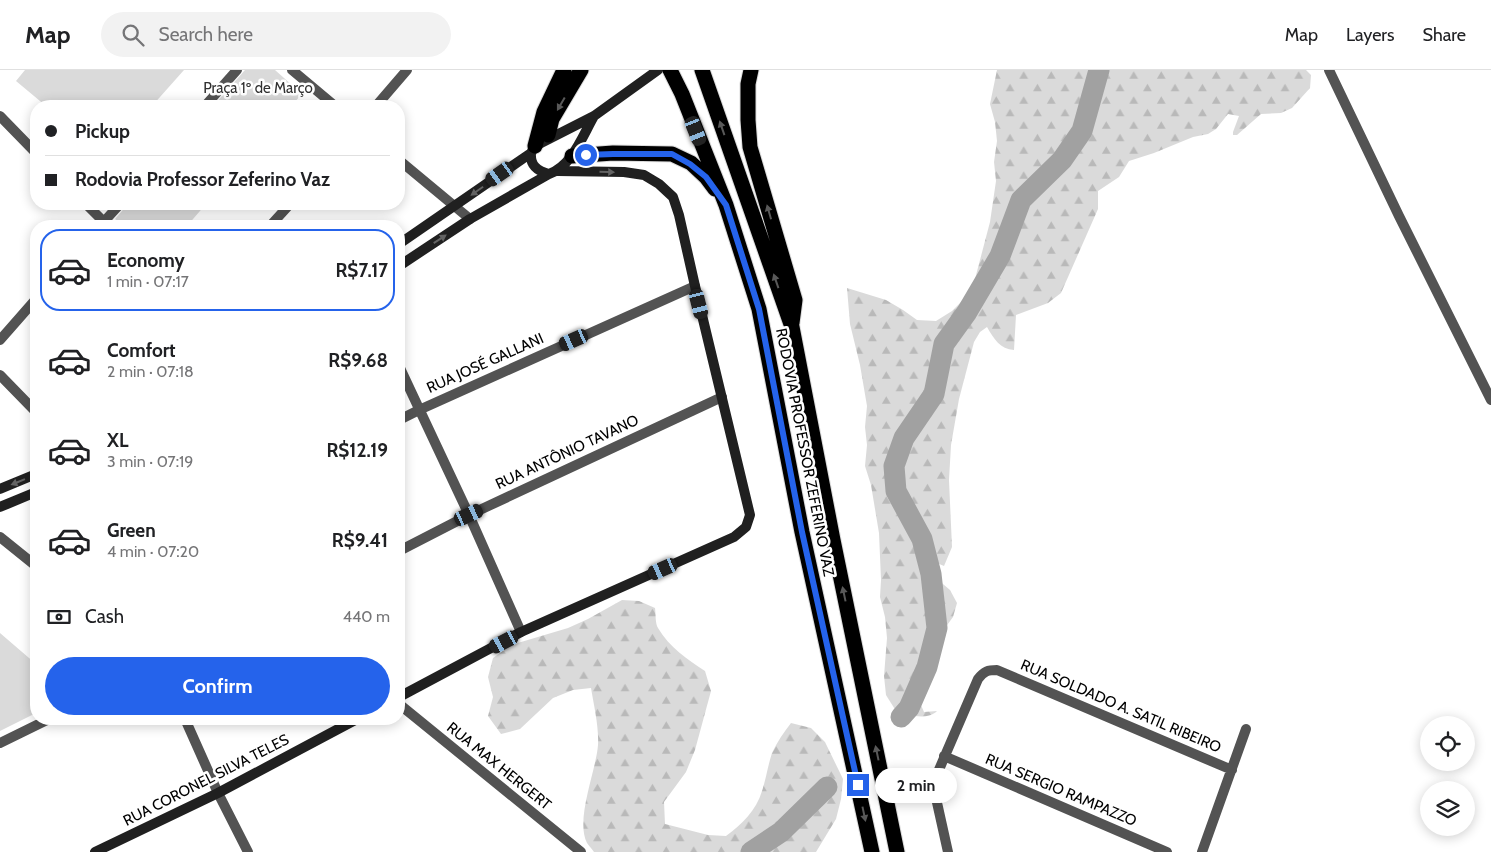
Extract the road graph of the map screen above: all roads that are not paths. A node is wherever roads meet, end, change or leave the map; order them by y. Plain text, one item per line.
1 (237, 70) edge
2 (292, 70) edge
3 (407, 70) edge
4 (564, 70) edge
5 (581, 70) edge
6 (658, 70) edge
7 (670, 70) edge
8 (702, 70) edge
9 (751, 70) edge
10 (1329, 70) edge
11 (210, 100) edge
12 (328, 100) edge
13 (381, 100) edge
14 (0, 116) edge
15 (594, 116) junction
16 (538, 146) junction
17 (30, 147) edge
18 (572, 156) junction
19 (405, 165) edge
20 (554, 172) junction
21 (726, 205) junction
22 (455, 207) junction
23 (91, 210) edge
24 (115, 210) edge
25 (285, 210) edge
26 (470, 219) junction
27 (100, 220) edge
28 (108, 220) edge
29 (275, 220) edge
30 (405, 240) edge
31 (405, 262) edge
32 (694, 286) junction
33 (30, 306) edge
34 (792, 327) junction
35 (0, 340) edge
36 (0, 375) edge
37 (405, 380) edge
38 (722, 397) junction
39 (1491, 400) edge
40 (30, 406) edge
41 (418, 410) junction
42 (405, 417) edge
43 (30, 476) edge
44 (0, 489) edge
45 (30, 494) edge
46 (0, 507) edge
47 (469, 515) junction
48 (0, 537) edge
49 (405, 548) edge
50 (30, 561) edge
51 (521, 632) junction
52 (405, 694) edge
53 (405, 709) edge
54 (37, 725) edge
55 (188, 725) edge
56 (346, 725) edge
57 (1246, 729) dead end
58 (0, 743) edge
59 (944, 756) junction
60 (1232, 770) junction
61 (218, 793) junction
62 (95, 852) edge
63 (248, 852) edge
64 (581, 852) edge
65 (872, 852) edge
66 (897, 852) edge
67 (948, 852) edge
68 (1168, 852) edge
69 (1202, 852) edge

1 - 11 street
2 - 12 street
3 - 13 street
4 - 16 highway
5 -> 16 highway
6 - 15 street
7 - 21 highway, RODOVIA PROFESSOR ZEFERINO VAZ
34 -> 8 highway, RODOVIA PROFESSOR ZEFERINO VAZ
34 -> 9 highway
10 - 39 street
14 - 17 street
15 - 16 street
15 - 18 street
16 - 20 street
16 -> 22 street
18 - 20 street
18 - 21 highway
19 - 22 street
20 - 26 street
20 -> 32 street
21 -> 65 highway, RODOVIA PROFESSOR ZEFERINO VAZ
22 - 26 street
22 - 30 street
23 - 27 street
24 - 28 street
25 - 29 street
31 -> 26 street
32 - 38 street
32 - 41 street, RUA JOSÉ GALLANI
33 - 35 street
66 -> 34 highway, RODOVIA PROFESSOR ZEFERINO VAZ
36 - 40 street
37 - 41 street
38 - 47 street, RUA ANTÔNIO TAVANO
38 - 51 street
41 - 42 street, RUA JOSÉ GALLANI
41 - 47 street
43 -> 44 street
45 - 46 street
47 - 49 street, RUA ANTÔNIO TAVANO
47 - 51 street
48 - 50 street
51 - 52 street
53 - 64 street, RUA MAX HERGERT
54 - 58 street
55 - 61 street
56 - 61 street, RUA CORONEL SILVA TELES
57 - 60 street
59 - 60 street, RUA SOLDADO A. SATIL RIBEIRO
59 - 67 street
59 - 68 street, RUA SERGIO RAMPAZZO
60 - 69 street
61 - 62 street, RUA CORONEL SILVA TELES
61 - 63 street

